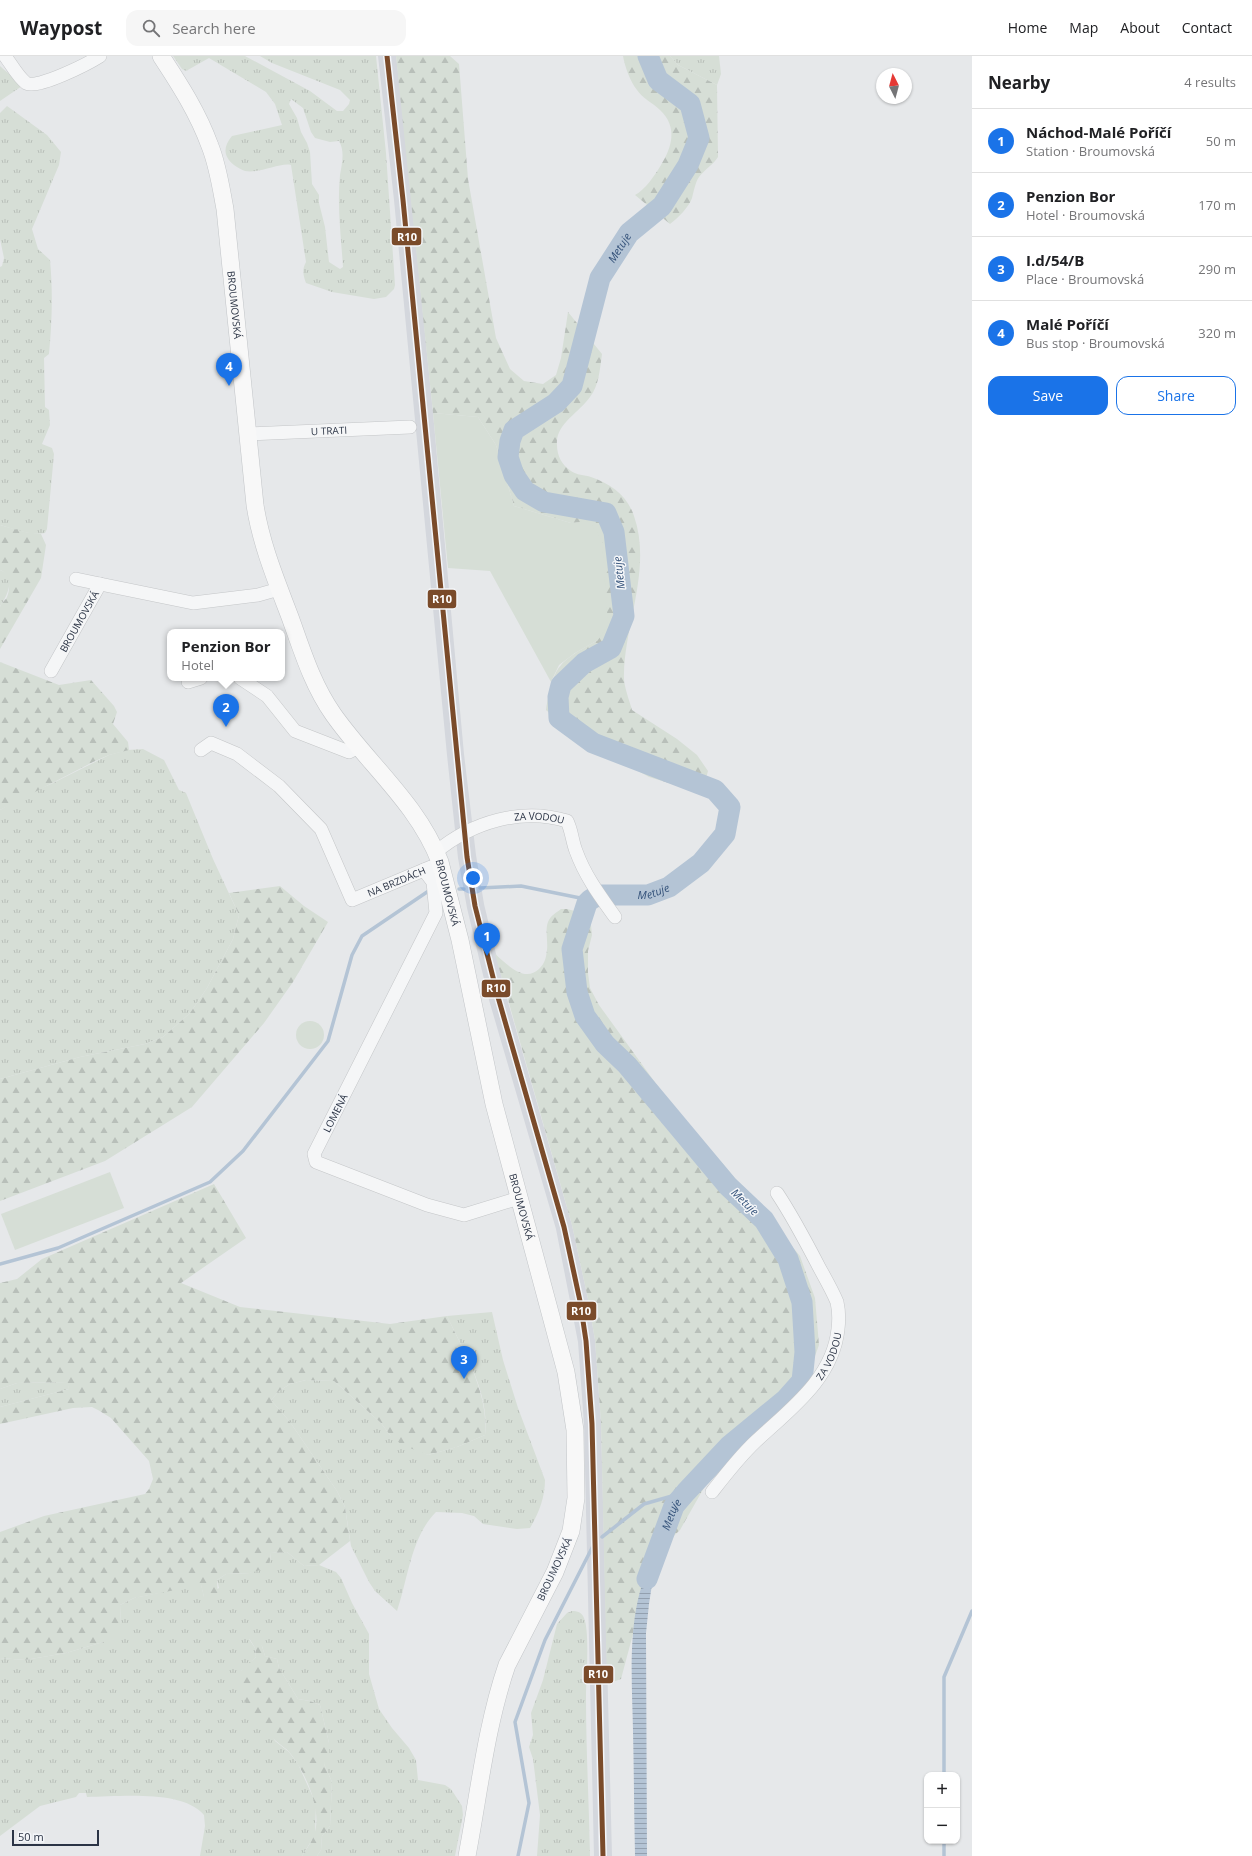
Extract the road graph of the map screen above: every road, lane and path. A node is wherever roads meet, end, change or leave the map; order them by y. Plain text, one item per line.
1 (5, 56) edge
2 (100, 56) edge
3 (161, 56) edge
4 (410, 427) dead end
5 (248, 434) junction
6 (76, 579) dead end
7 (100, 584) junction
8 (280, 589) junction
9 (50, 671) dead end
10 (191, 681) edge
11 (244, 681) edge
12 (188, 682) dead end
13 (359, 747) junction
14 (201, 750) dead end
15 (438, 857) junction
16 (424, 870) junction
17 (615, 917) dead end
18 (777, 1193) dead end
19 (519, 1198) junction
20 (712, 1492) dead end
21 (467, 1856) edge

1 - 2 street
3 - 5 main road, BROUMOVSKÁ
4 - 5 street, U TRATI
5 - 8 main road, BROUMOVSKÁ
6 - 7 street
7 - 8 street, BROUMOVSKÁ
7 - 9 street, BROUMOVSKÁ
8 - 13 main road, BROUMOVSKÁ
10 - 12 street
11 - 13 street
13 - 15 main road, BROUMOVSKÁ
14 - 16 street, NA BRZDÁCH
15 - 16 street, NA BRZDÁCH
15 - 17 street, ZA VODOU
15 - 19 main road, BROUMOVSKÁ
16 - 19 street, LOMENÁ
18 - 20 street, ZA VODOU
19 - 21 main road, BROUMOVSKÁ

